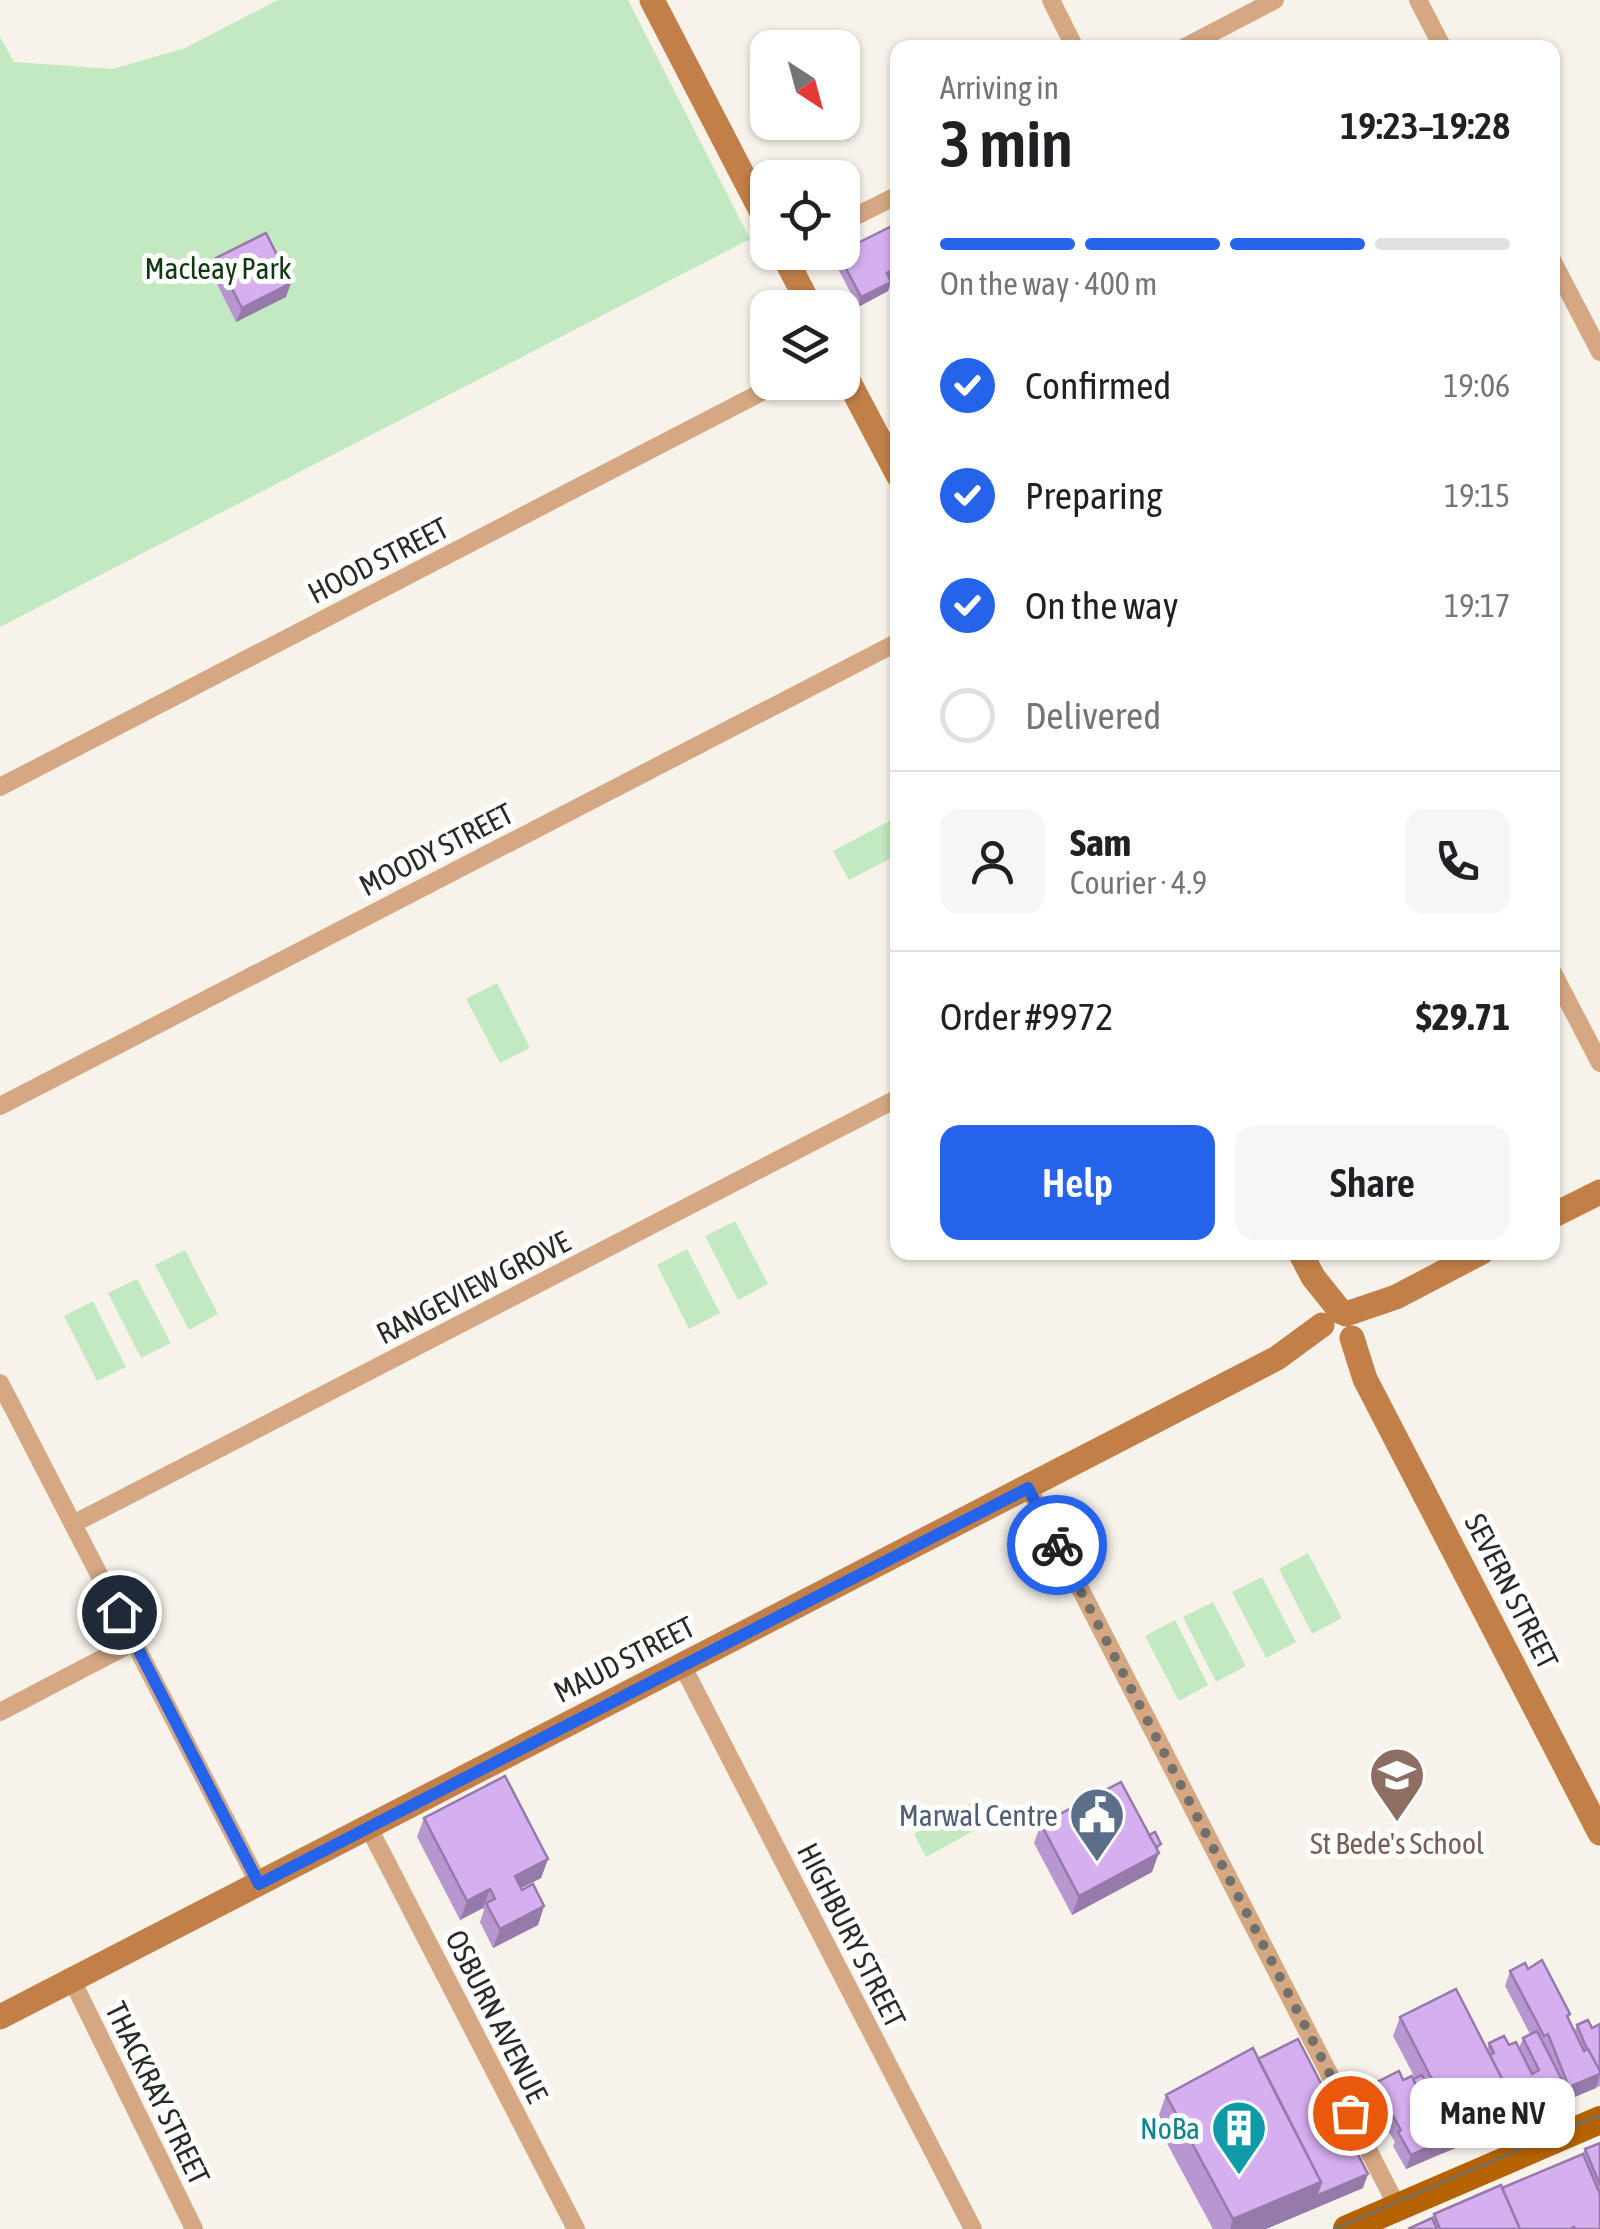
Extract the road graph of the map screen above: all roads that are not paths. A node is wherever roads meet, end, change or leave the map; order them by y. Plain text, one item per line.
1 (652, 0) edge
2 (1051, 0) edge
3 (1275, 0) edge
4 (1418, 0) edge
5 (1071, 40) edge
6 (1198, 40) edge
7 (1439, 40) edge
8 (750, 189) edge
9 (890, 199) edge
10 (860, 214) edge
11 (1560, 275) edge
12 (1600, 352) edge
13 (750, 398) edge
14 (859, 400) edge
15 (890, 459) edge
16 (890, 646) edge
17 (0, 787) edge
18 (1560, 986) edge
19 (1600, 1063) edge
20 (890, 1102) edge
21 (0, 1106) edge
22 (1600, 1192) edge
23 (1560, 1212) edge
24 (1304, 1260) edge
25 (1467, 1260) edge
26 (1339, 1328) junction
27 (0, 1383) edge
28 (6, 1409) edge
29 (1028, 1488) junction
30 (73, 1524) junction
31 (134, 1642) junction
32 (682, 1666) junction
33 (0, 1712) edge
34 (369, 1828) junction
35 (1600, 1833) edge
36 (259, 1884) junction
37 (72, 1980) junction
38 (0, 2018) edge
39 (1600, 2120) edge
40 (1398, 2206) junction
41 (194, 2229) edge
42 (576, 2229) edge
43 (974, 2229) edge
44 (1346, 2229) edge

1 - 8 street
2 - 5 street
3 - 6 street
4 - 7 street
9 - 10 street
11 - 12 street
13 - 17 street, HOOD STREET
14 - 15 street
16 - 21 street, MOODY STREET
18 - 19 street
20 - 30 street, RANGEVIEW GROVE
22 - 23 street
24 - 26 street, SEVERN STREET
25 - 26 street, MAUD STREET
26 - 29 street, MAUD STREET
26 - 35 street, SEVERN STREET
27 - 28 street
28 - 30 street
29 - 32 street, MAUD STREET
29 - 40 street
30 - 31 street
31 - 33 street
31 - 36 street
32 - 34 street, MAUD STREET
32 - 43 street, HIGHBURY STREET
34 - 36 street, MAUD STREET
34 - 42 street, OSBURN AVENUE
36 - 37 street, MAUD STREET
37 - 38 street, MAUD STREET
37 - 41 street, THACKRAY STREET
39 - 40 main road
40 - 44 main road

